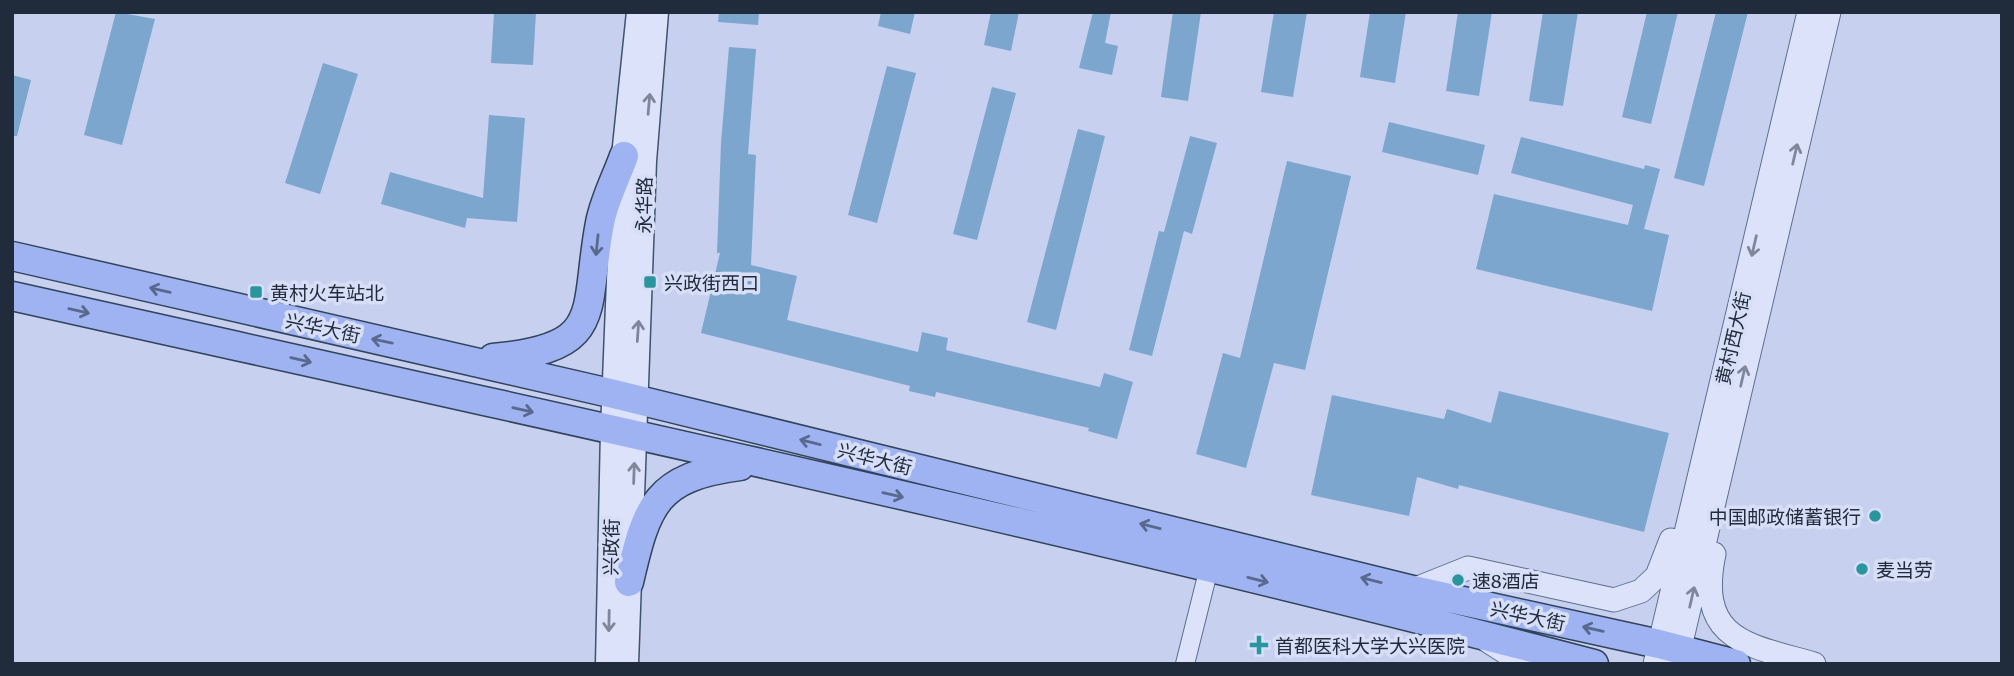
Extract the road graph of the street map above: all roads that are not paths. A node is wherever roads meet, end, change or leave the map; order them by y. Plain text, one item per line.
1 (639, 12) edge
2 (656, 12) edge
3 (1809, 12) edge
4 (1829, 12) edge
5 (624, 156) junction
6 (12, 256) edge
7 (12, 296) edge
8 (449, 355) junction
9 (624, 396) junction
10 (624, 433) junction
11 (756, 463) junction
12 (1699, 477) junction
13 (1715, 496) junction
14 (1209, 568) junction
15 (629, 582) junction
16 (1413, 590) junction
17 (1477, 633) junction
18 (1667, 655) edge
19 (608, 664) edge
20 (626, 664) edge
21 (1185, 664) edge
22 (1524, 664) edge
23 (1594, 664) edge
24 (1736, 664) edge
25 (1814, 664) edge

1 - 5 main road, 永华路
9 -> 2 main road, 永华路
3 -> 12 street, 黄村西大街
13 -> 4 street, 黄村西大街
5 -> 8 main road
5 - 9 main road, 永华路
8 -> 6 main road, 兴华大街
7 -> 10 main road, 兴华大街
8 - 9 main road, 兴华大街
9 - 10 main road
16 -> 9 main road, 兴华大街
10 - 11 main road, 兴华大街
15 -> 10 main road, 兴政街
10 -> 19 main road, 兴政街
11 -> 14 main road, 兴华大街
11 - 15 main road
12 - 16 street
12 - 18 street, 黄村西大街
18 -> 13 street, 黄村西大街
13 - 25 street
14 -> 17 main road, 兴华大街
14 - 21 street
15 - 20 main road, 兴政街
18 -> 16 main road, 兴华大街
17 - 22 street
17 - 23 main road, 兴华大街
18 - 24 main road, 兴华大街

